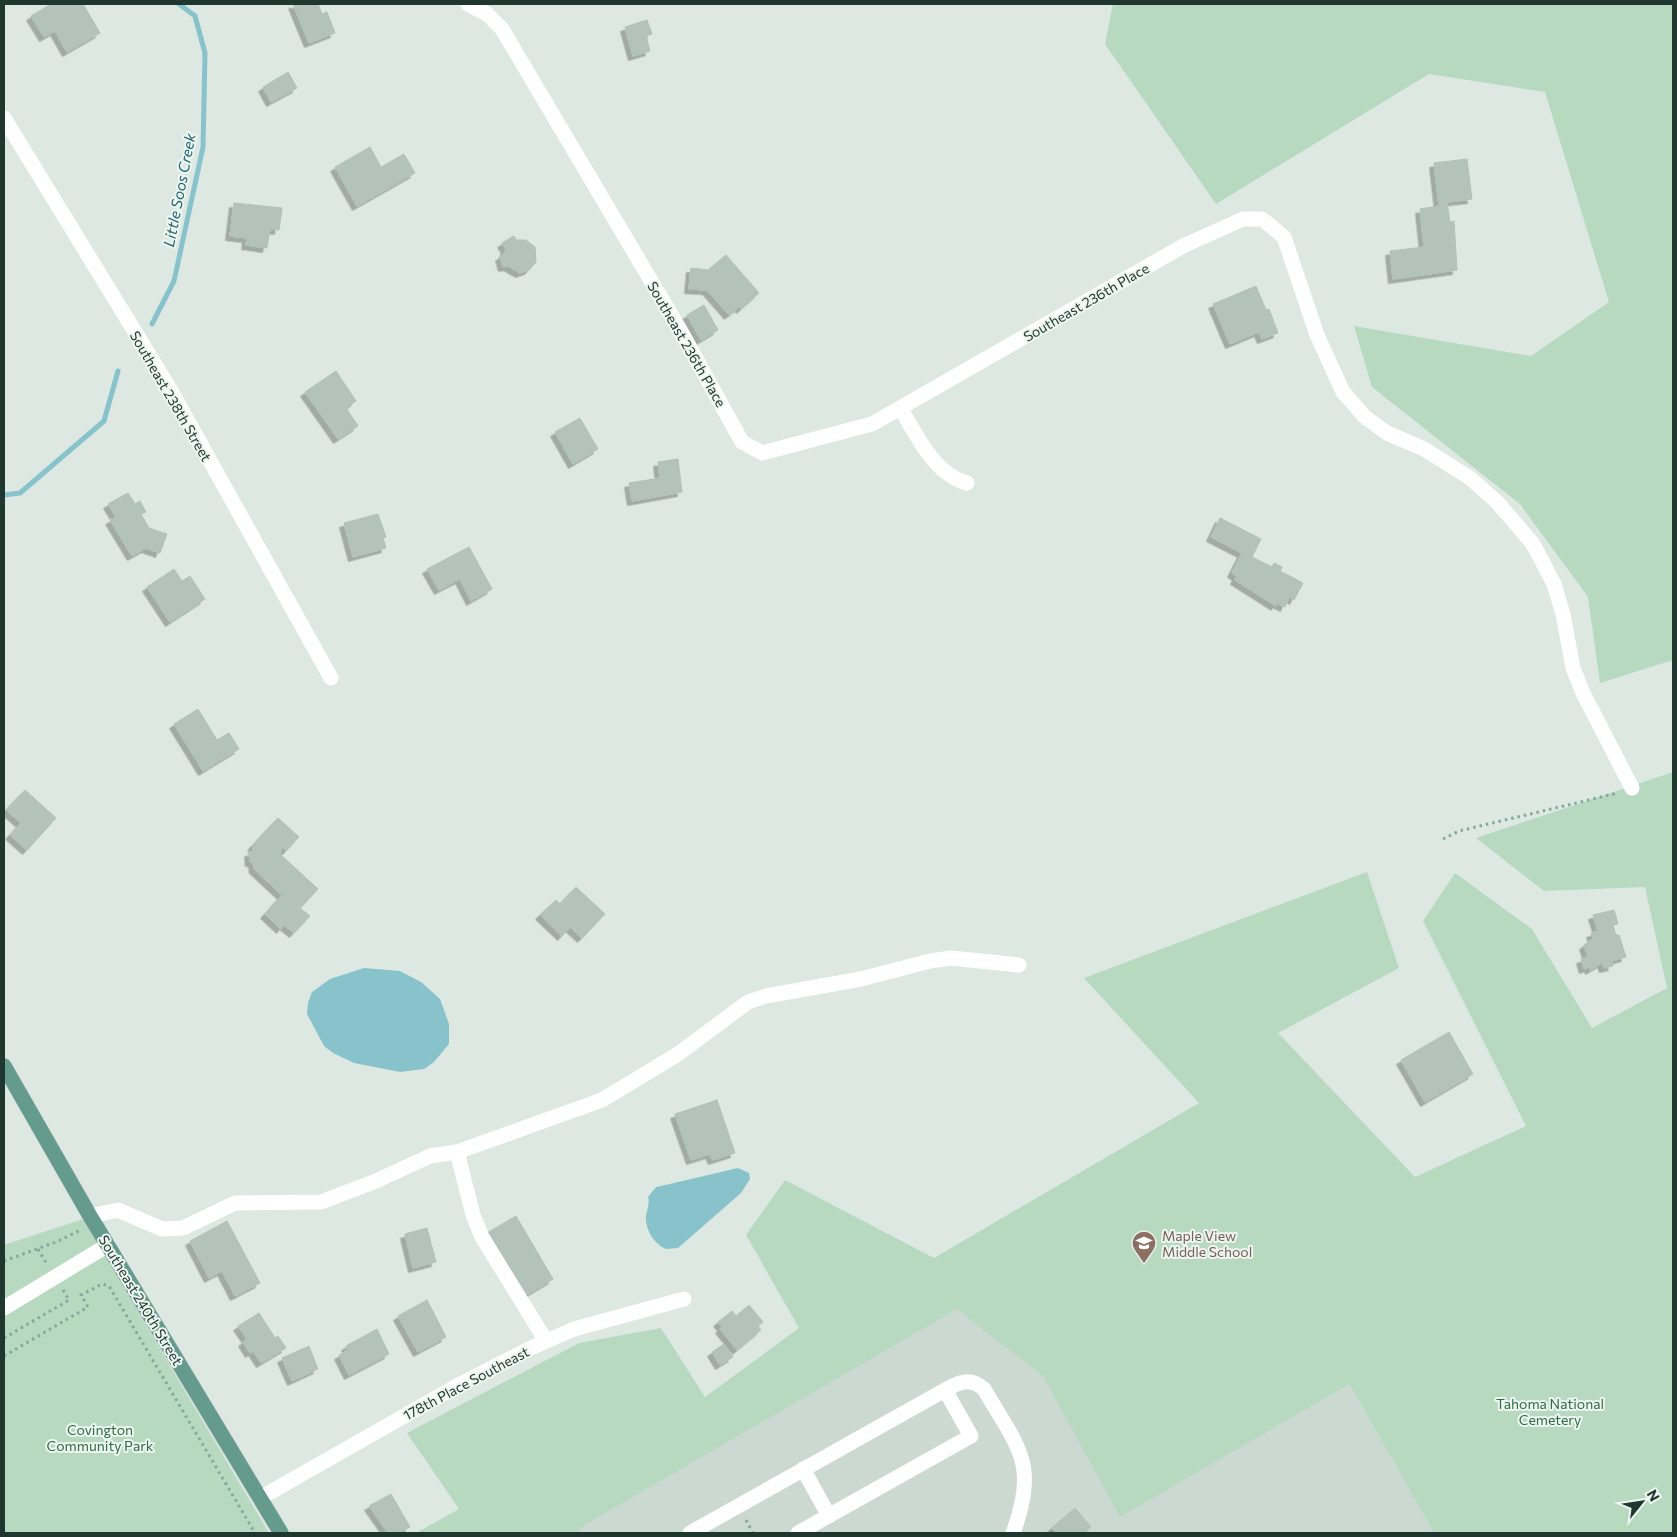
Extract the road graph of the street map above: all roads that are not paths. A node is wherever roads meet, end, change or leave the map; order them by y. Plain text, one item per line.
1 (468, 4) edge
2 (4, 118) edge
3 (901, 409) junction
4 (967, 483) dead end
5 (332, 678) dead end
6 (1632, 788) road end
7 (1019, 965) dead end
8 (4, 1066) edge
9 (457, 1152) junction
10 (93, 1219) junction
11 (108, 1245) junction
12 (684, 1299) dead end
13 (4, 1308) edge
14 (546, 1341) junction
15 (944, 1390) junction
16 (803, 1469) junction
17 (260, 1498) junction
18 (829, 1516) junction
19 (281, 1533) edge
20 (690, 1533) edge
21 (798, 1533) edge
22 (1013, 1533) edge

1 - 3 street, Southeast 236th Place
2 - 5 street, Southeast 238th Street
3 - 4 street
3 - 6 street, Southeast 236th Place
7 - 9 street
8 - 10 main road, Southeast 240th Street
9 - 10 street
9 - 14 street
10 - 11 main road, Southeast 240th Street
11 - 13 street
11 - 17 main road, Southeast 240th Street
12 - 14 street, 178th Place Southeast
14 - 17 street, 178th Place Southeast
15 - 16 street
15 - 18 street
15 - 22 street
16 - 18 street
16 - 20 street
17 - 19 main road, Southeast 240th Street
18 - 21 street

